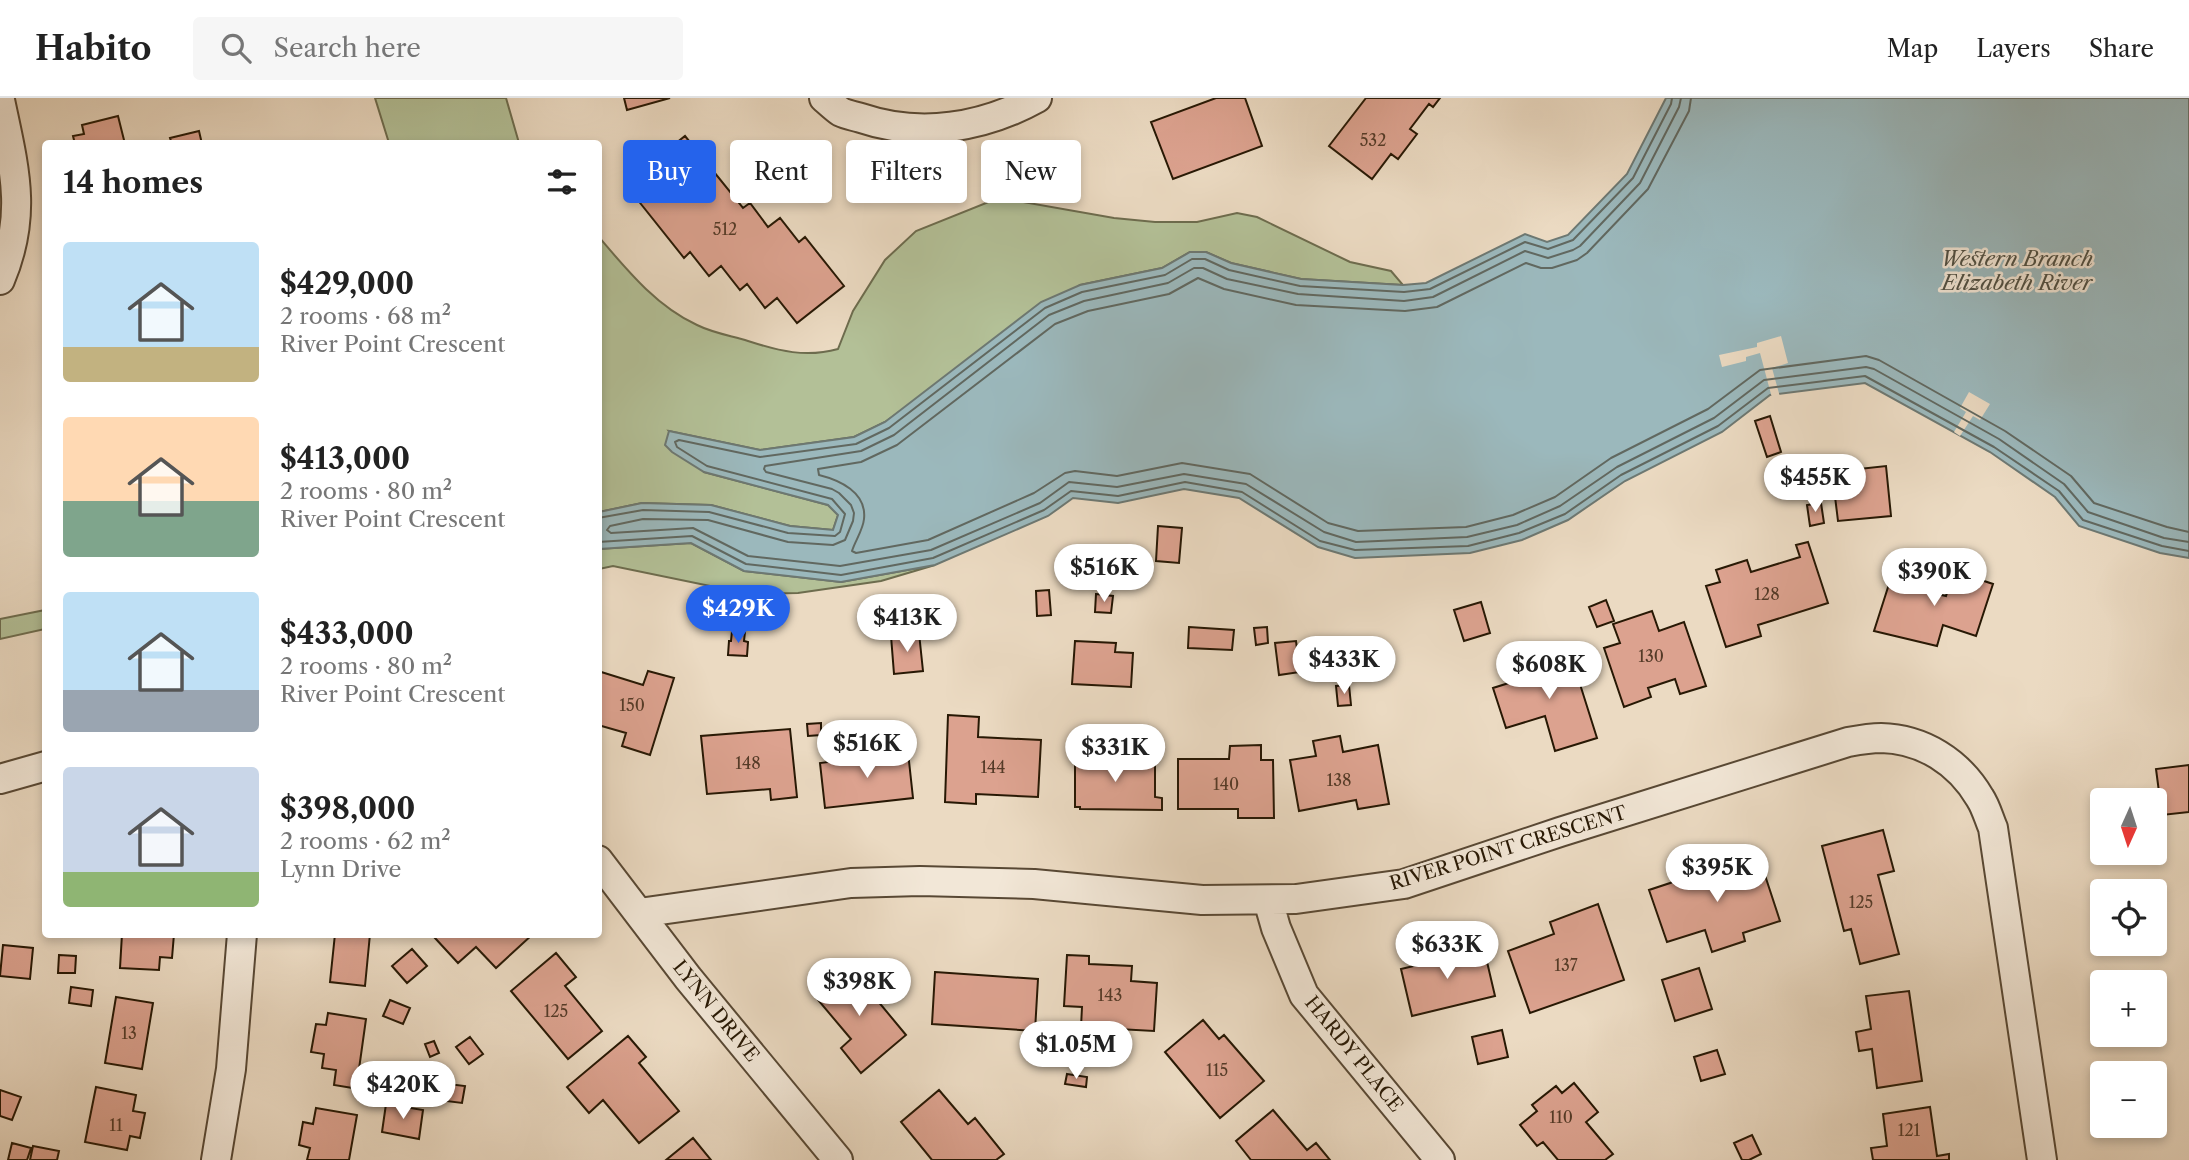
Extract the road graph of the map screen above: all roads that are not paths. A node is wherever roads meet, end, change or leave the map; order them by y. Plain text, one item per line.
1 (824, 98) edge
2 (1037, 98) edge
3 (0, 100) edge
4 (0, 280) edge
5 (42, 766) edge
6 (0, 779) edge
7 (602, 865) edge
8 (1268, 900) junction
9 (639, 913) junction
10 (242, 938) edge
11 (216, 1160) edge
12 (838, 1160) edge
13 (1440, 1160) edge
14 (2042, 1160) edge

1 - 2 street
3 - 4 street
5 - 6 street
7 - 9 street, LYNN DRIVE
8 - 9 street, RIVER POINT CRESCENT
8 - 13 street, HARDY PLACE
8 - 14 street, RIVER POINT CRESCENT
9 - 12 street, LYNN DRIVE
10 - 11 street

